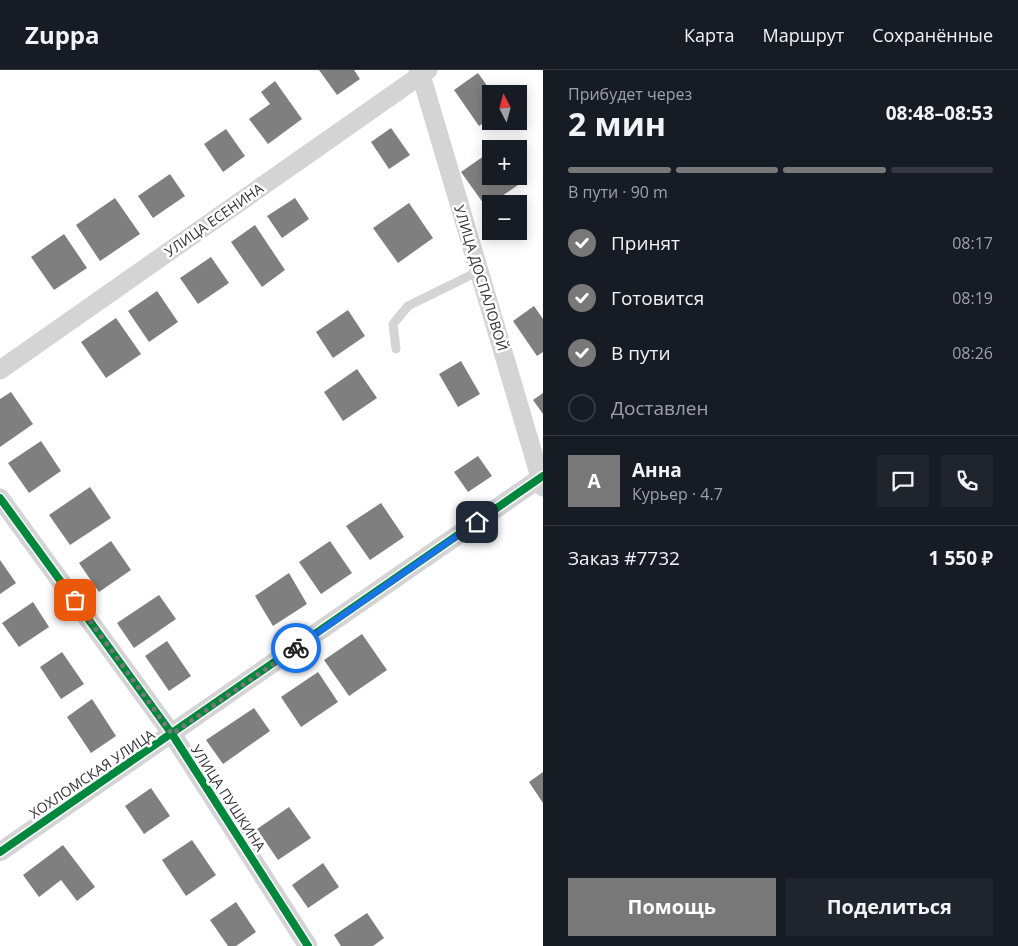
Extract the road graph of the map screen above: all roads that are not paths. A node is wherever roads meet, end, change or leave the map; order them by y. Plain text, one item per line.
1 (422, 72) edge
2 (480, 271) junction
3 (396, 349) dead end
4 (0, 370) edge
5 (542, 480) edge
6 (0, 498) edge
7 (172, 734) junction
8 (0, 852) edge
9 (308, 946) edge

1 - 2 street, УЛИЦА ДОСПАЛОВОЙ
1 - 4 street, УЛИЦА ЕСЕНИНА
2 - 3 lane
2 - 5 street, УЛИЦА ДОСПАЛОВОЙ
5 - 7 street, ХОХЛОМСКАЯ УЛИЦА
6 - 7 street, УЛИЦА ПУШКИНА
7 - 8 street, ХОХЛОМСКАЯ УЛИЦА
7 - 9 street, УЛИЦА ПУШКИНА

